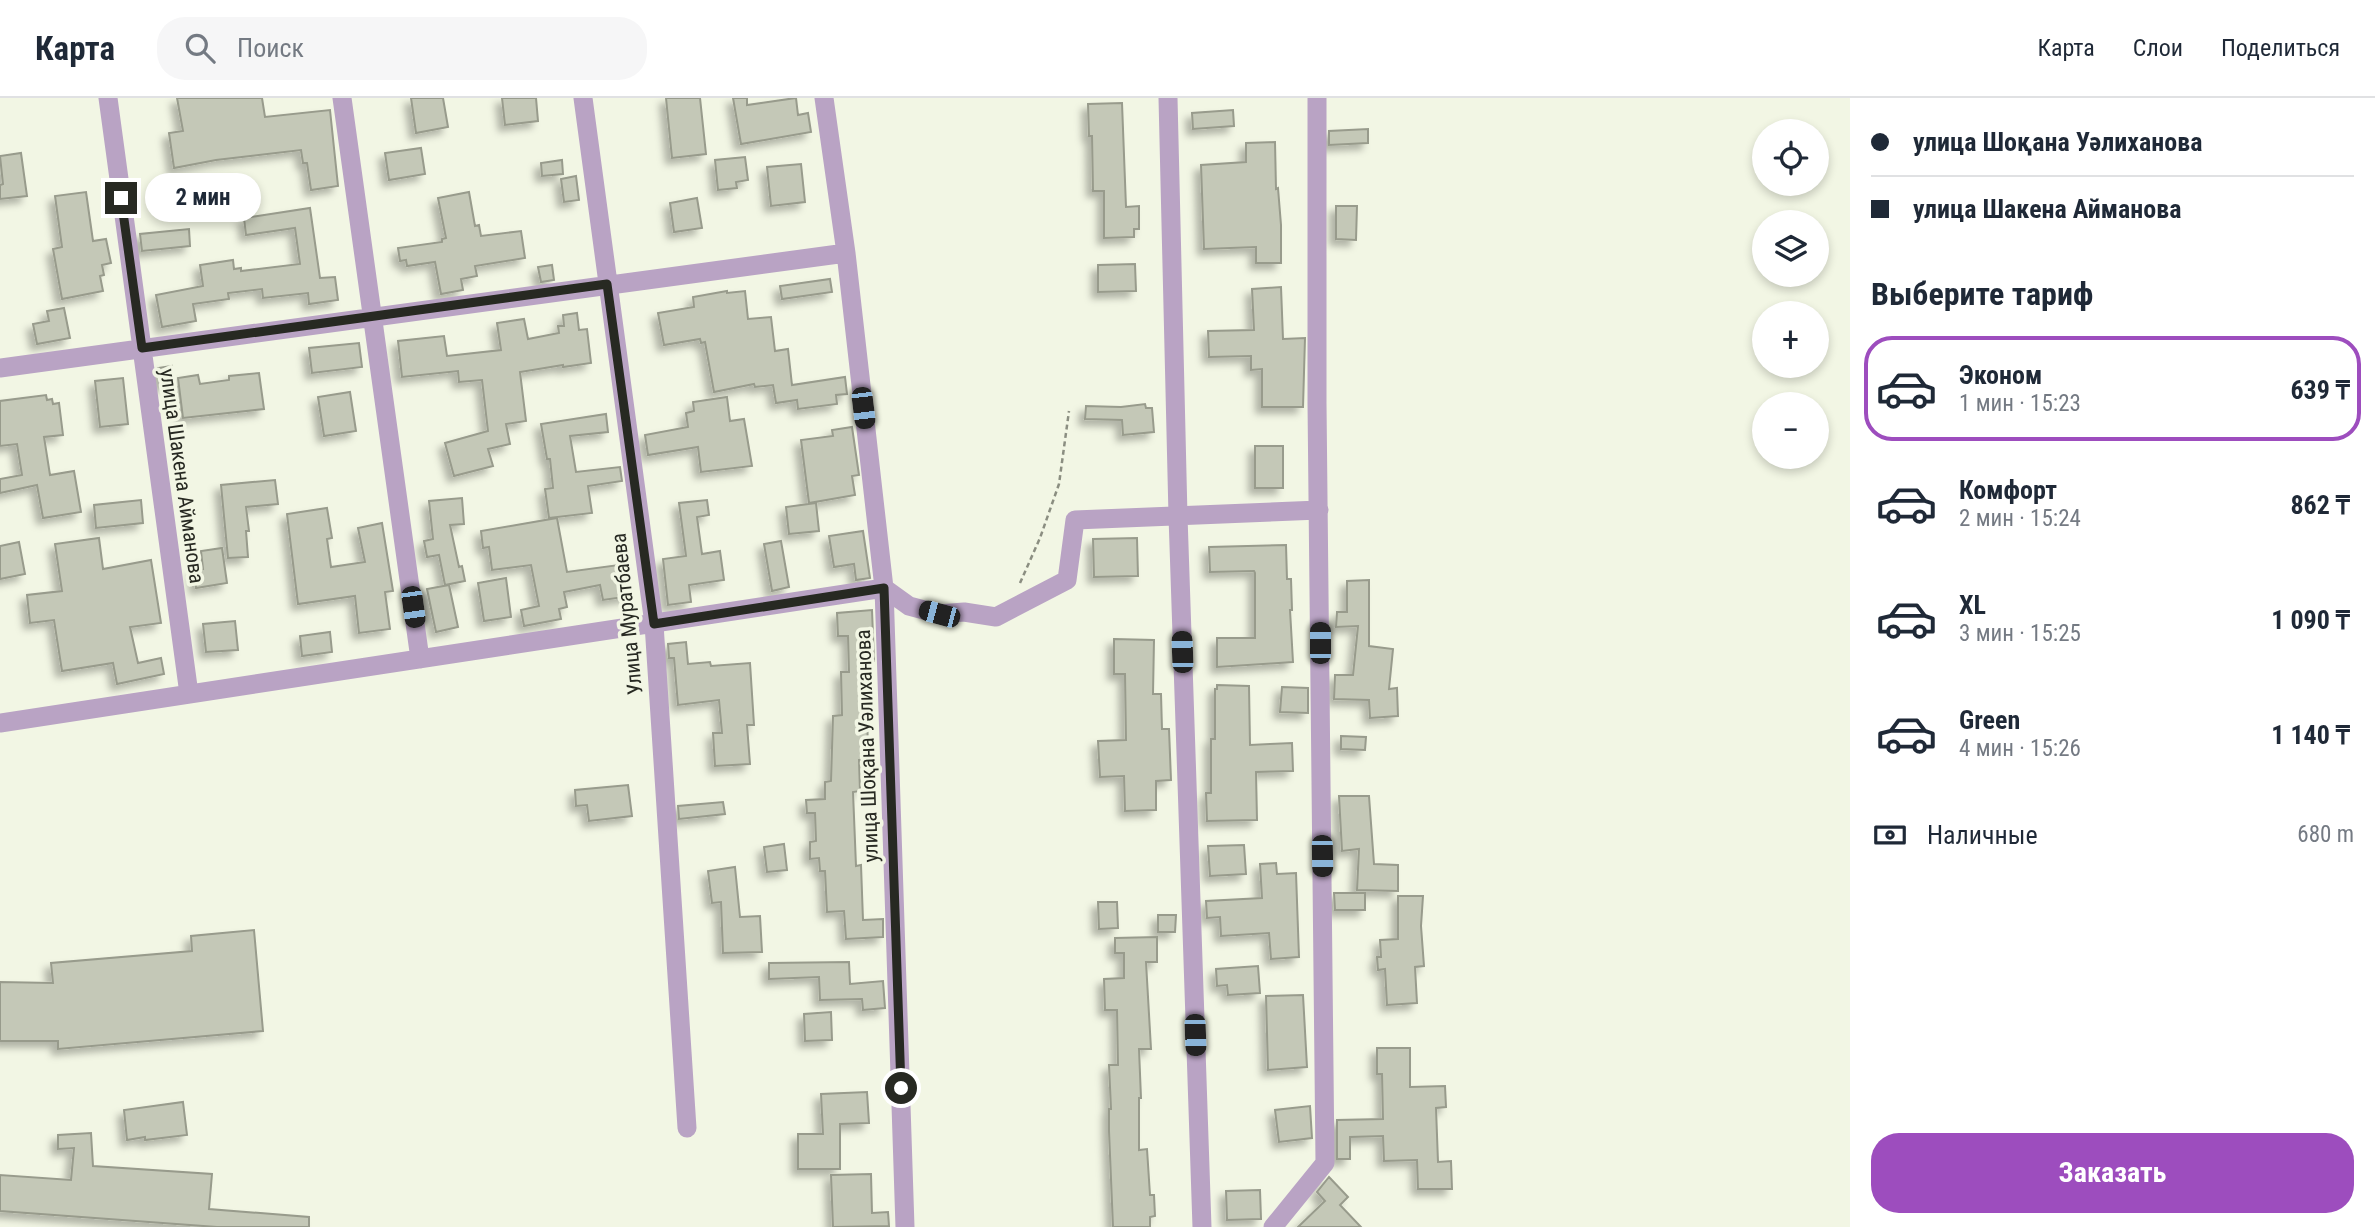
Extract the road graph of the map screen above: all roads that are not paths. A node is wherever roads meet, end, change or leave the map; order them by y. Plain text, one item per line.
1 (108, 98) edge
2 (342, 98) edge
3 (583, 98) edge
4 (824, 98) edge
5 (1168, 98) edge
6 (1317, 98) edge
7 (846, 253) junction
8 (607, 284) junction
9 (372, 317) junction
10 (142, 348) junction
11 (0, 368) edge
12 (1319, 510) junction
13 (1178, 516) junction
14 (884, 588) junction
15 (654, 624) junction
16 (420, 659) junction
17 (189, 694) junction
18 (0, 723) edge
19 (687, 1128) dead end
20 (905, 1227) edge
21 (1202, 1227) edge
22 (1273, 1227) edge

1 - 10 street, улица Шакена Айманова
2 - 9 street
3 - 8 street, Улица Муратбаева
4 - 7 street, улица Шоқана Уәлиханова
5 - 13 street
6 - 12 street
7 - 8 street
7 - 14 street, улица Шоқана Уәлиханова
8 - 9 street
8 - 15 street, Улица Муратбаева
9 - 10 street
9 - 16 street
10 - 11 street
10 - 17 street, улица Шакена Айманова
12 - 13 street
12 - 22 street
13 - 14 street
13 - 21 street
14 - 15 street
14 - 20 street, улица Шоқана Уәлиханова
15 - 16 street
15 - 19 street, Улица Муратбаева
16 - 17 street
17 - 18 street

